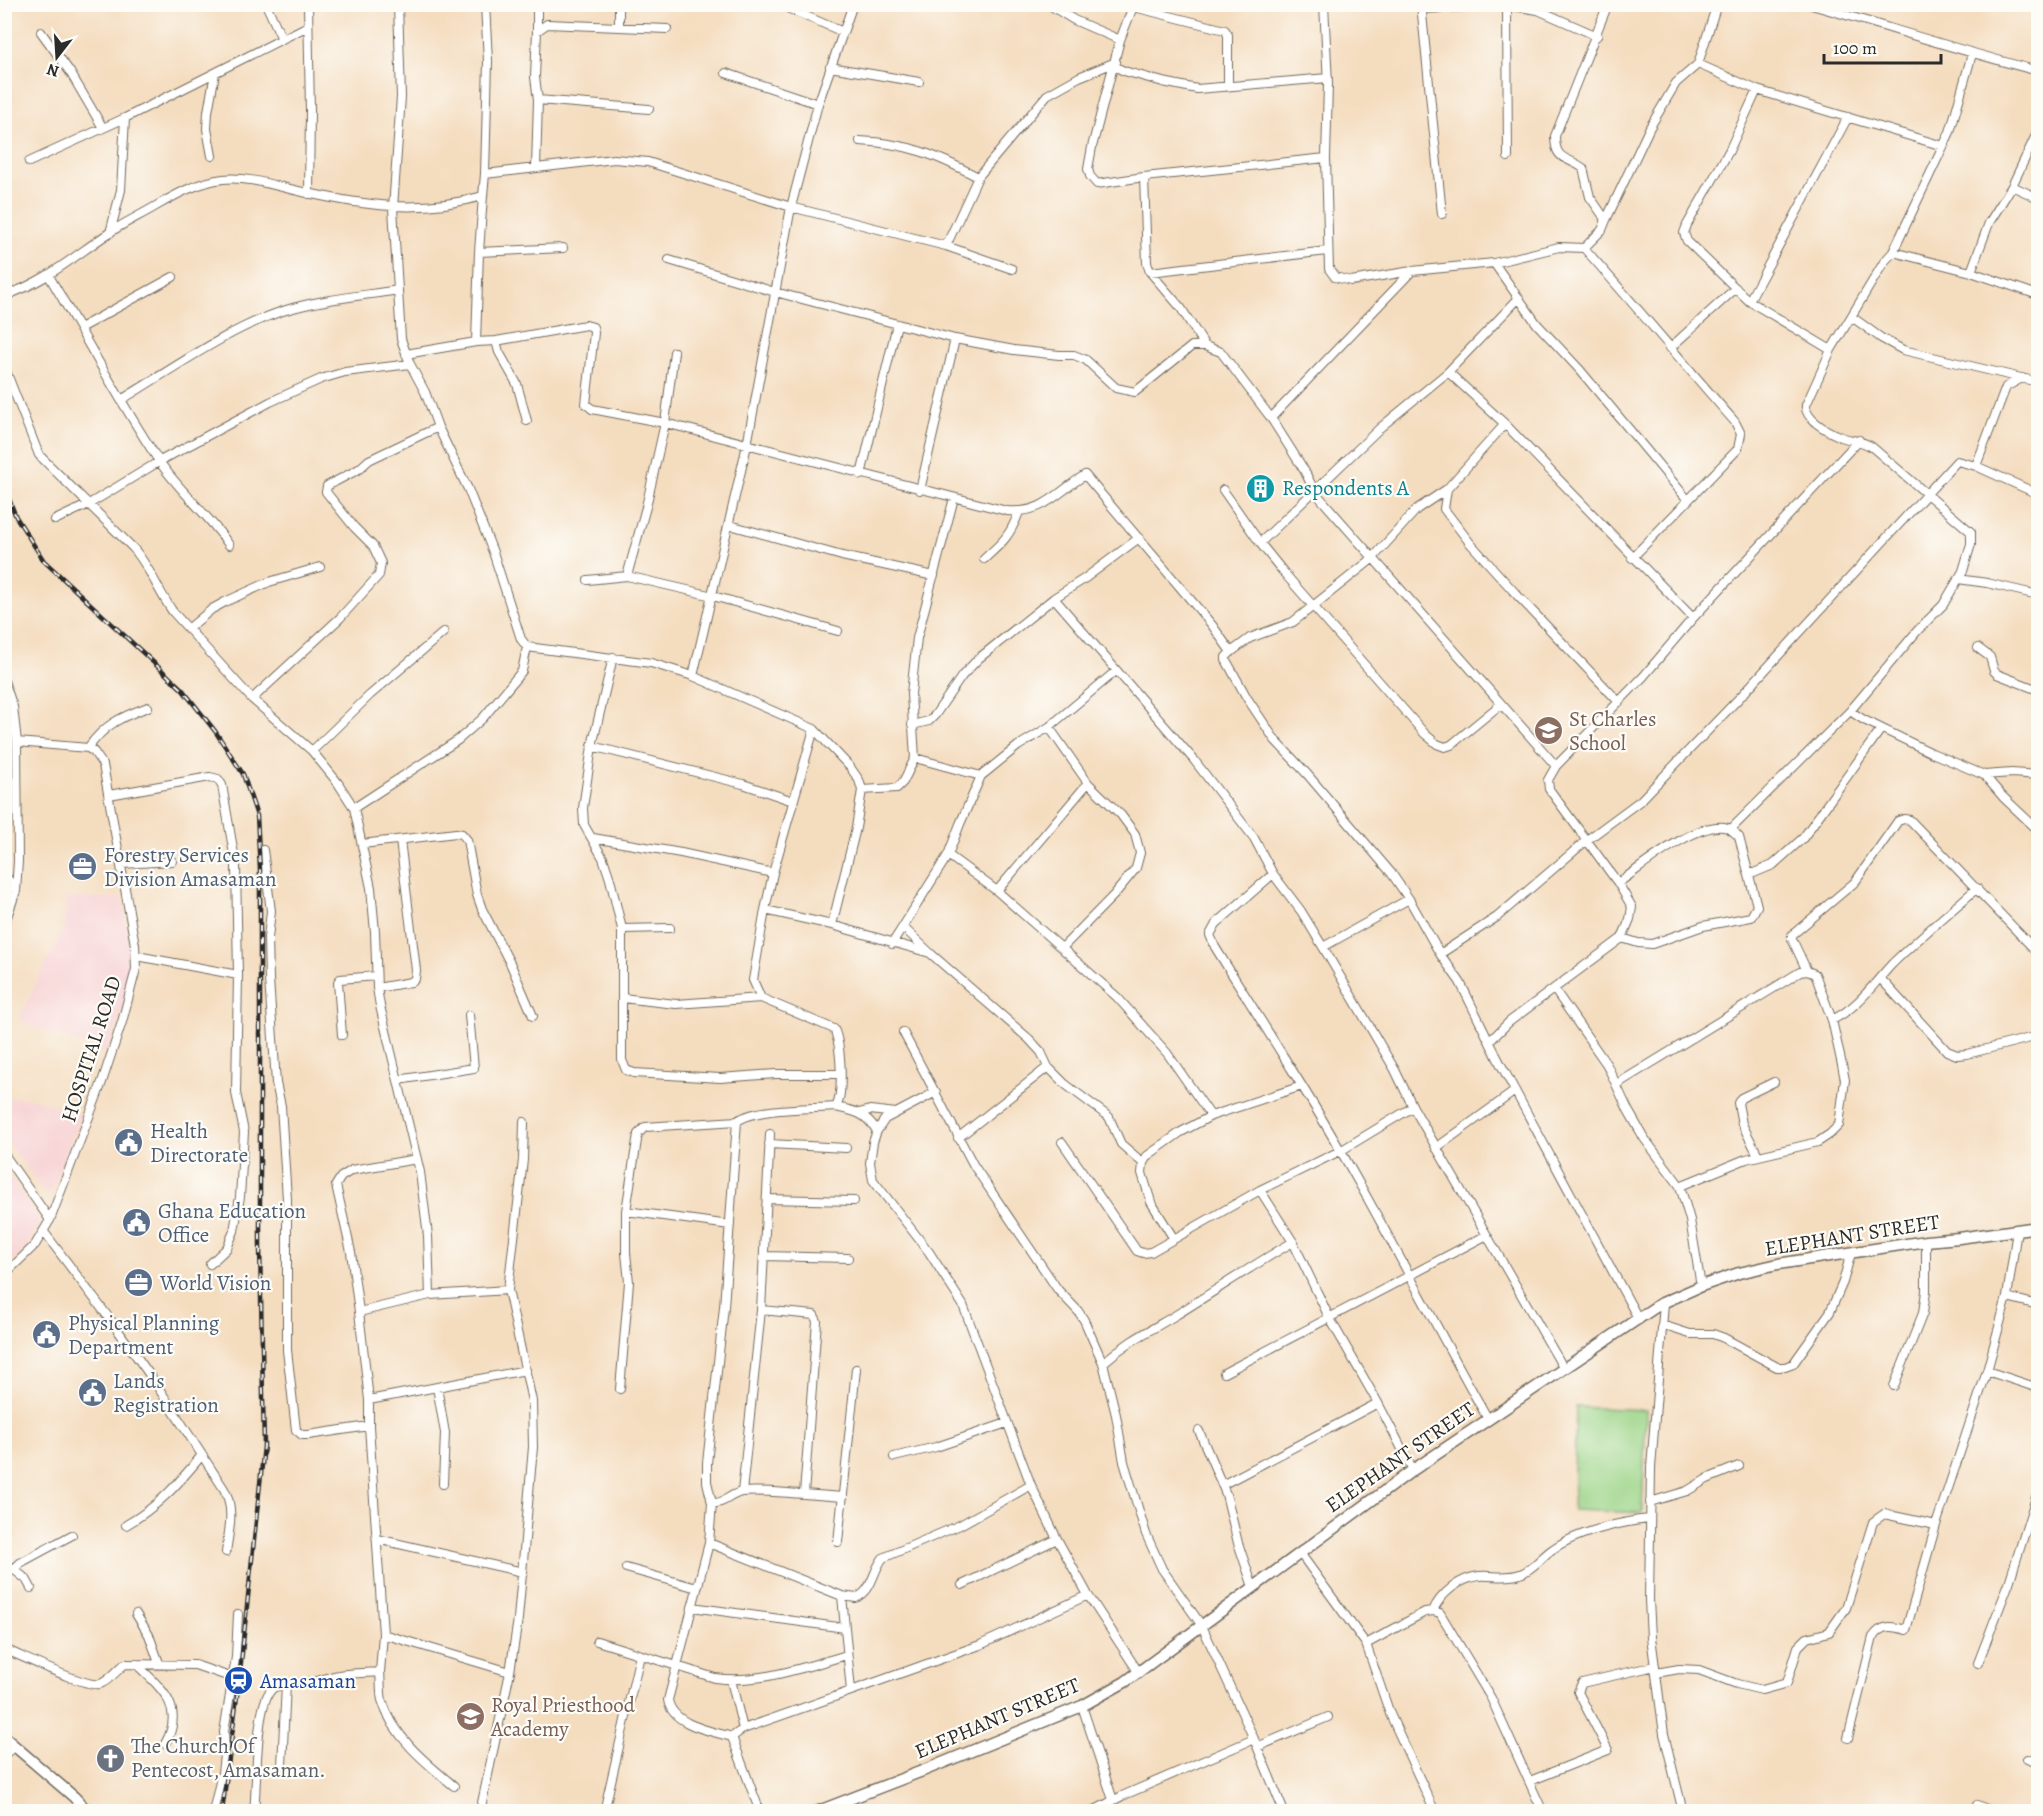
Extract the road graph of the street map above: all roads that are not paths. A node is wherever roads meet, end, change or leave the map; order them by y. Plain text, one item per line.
1 (266, 4) edge
2 (308, 4) edge
3 (398, 4) edge
4 (485, 4) edge
5 (537, 4) edge
6 (619, 4) edge
7 (778, 4) edge
8 (853, 4) edge
9 (1048, 4) edge
10 (1324, 4) edge
11 (1608, 4) edge
12 (1717, 4) edge
13 (1808, 4) edge
14 (1508, 5) edge
15 (1134, 6) edge
16 (1421, 7) edge
17 (308, 26) junction
18 (619, 26) junction
19 (667, 29) dead end
20 (537, 31) junction
21 (41, 32) dead end
22 (843, 32) junction
23 (1597, 36) junction
24 (282, 39) junction
25 (1120, 40) junction
26 (1972, 54) junction
27 (1115, 64) junction
28 (1698, 64) junction
29 (830, 67) junction
30 (2038, 71) edge
31 (215, 73) junction
32 (726, 73) dead end
33 (1328, 78) junction
34 (919, 82) dead end
35 (1228, 87) junction
36 (1757, 90) junction
37 (538, 100) junction
38 (818, 104) junction
39 (649, 109) dead end
40 (1848, 117) junction
41 (125, 118) junction
42 (104, 128) junction
43 (2038, 131) edge
44 (860, 141) dead end
45 (1944, 146) junction
46 (212, 156) dead end
47 (1508, 157) dead end
48 (1326, 158) junction
49 (29, 162) dead end
50 (536, 168) junction
51 (485, 174) junction
52 (978, 177) junction
53 (1144, 177) junction
54 (2012, 186) junction
55 (309, 194) junction
56 (483, 196) junction
57 (2038, 198) edge
58 (790, 207) junction
59 (393, 208) junction
60 (1442, 214) dead end
61 (1606, 220) junction
62 (110, 233) junction
63 (946, 246) junction
64 (563, 248) dead end
65 (1584, 248) junction
66 (1327, 251) junction
67 (479, 252) junction
68 (1893, 252) junction
69 (669, 260) dead end
70 (1494, 262) junction
71 (1012, 269) dead end
72 (1412, 271) junction
73 (1150, 272) junction
74 (1971, 272) junction
75 (49, 276) junction
76 (173, 276) dead end
77 (1736, 288) junction
78 (398, 290) junction
79 (775, 292) junction
80 (2038, 295) edge
81 (4, 296) edge
82 (1519, 298) junction
83 (1749, 301) junction
84 (1852, 317) junction
85 (897, 324) junction
86 (80, 328) junction
87 (955, 339) junction
88 (496, 341) junction
89 (477, 342) junction
90 (1205, 346) junction
91 (1670, 348) junction
92 (1831, 350) junction
93 (674, 352) dead end
94 (406, 354) junction
95 (410, 364) junction
96 (4, 366) edge
97 (1448, 372) junction
98 (1997, 372) junction
99 (2022, 378) junction
100 (2038, 382) edge
101 (2006, 387) junction
102 (121, 400) junction
103 (1271, 418) junction
104 (527, 421) dead end
105 (665, 423) junction
106 (1505, 424) junction
107 (438, 428) junction
108 (1859, 440) junction
109 (747, 445) junction
110 (160, 461) junction
111 (1976, 466) junction
112 (861, 475) junction
113 (1447, 489) junction
114 (920, 490) junction
115 (1223, 490) dead end
116 (1315, 492) junction
117 (1926, 494) junction
118 (2038, 494) edge
119 (954, 498) junction
120 (1687, 500) junction
121 (89, 504) junction
122 (1018, 512) junction
123 (55, 520) dead end
124 (730, 525) junction
125 (1139, 538) junction
126 (1260, 543) junction
127 (229, 545) dead end
128 (1632, 558) junction
129 (1372, 559) junction
130 (984, 560) dead end
131 (320, 567) dead end
132 (627, 576) junction
133 (934, 576) junction
134 (1958, 579) junction
135 (588, 580) dead end
136 (2038, 595) edge
137 (713, 596) junction
138 (1054, 598) junction
139 (1313, 608) junction
140 (1693, 618) junction
141 (188, 629) junction
142 (838, 631) dead end
143 (444, 632) dead end
144 (527, 647) junction
145 (1978, 648) dead end
146 (1231, 652) junction
147 (613, 657) junction
148 (1116, 671) junction
149 (693, 676) junction
150 (4, 681) edge
151 (2038, 690) edge
152 (252, 699) junction
153 (1619, 702) junction
154 (1501, 704) junction
155 (148, 706) dead end
156 (1850, 711) junction
157 (912, 725) junction
158 (1048, 727) junction
159 (814, 729) junction
160 (1881, 729) junction
161 (17, 742) junction
162 (592, 746) junction
163 (88, 748) junction
164 (312, 751) junction
165 (915, 758) junction
166 (1556, 766) junction
167 (1984, 775) junction
168 (2038, 775) edge
169 (981, 776) junction
170 (1088, 783) junction
171 (862, 790) junction
172 (109, 795) junction
173 (793, 801) junction
174 (354, 808) junction
175 (1731, 829) junction
176 (2038, 830) edge
177 (593, 838) junction
178 (400, 840) junction
179 (1587, 840) junction
180 (362, 844) junction
181 (263, 850) dead end
182 (948, 855) junction
183 (172, 861) dead end
184 (122, 864) junction
185 (773, 873) junction
186 (4, 874) edge
187 (1274, 874) junction
188 (1749, 875) junction
189 (1618, 883) junction
190 (1977, 888) junction
191 (16, 891) junction
192 (997, 891) junction
193 (1409, 898) junction
194 (765, 910) junction
195 (4, 925) edge
196 (832, 925) junction
197 (670, 928) dead end
198 (904, 928) junction
199 (622, 929) junction
200 (1622, 938) junction
201 (892, 944) junction
202 (1323, 946) junction
203 (1062, 948) junction
204 (930, 953) junction
205 (2038, 953) edge
206 (1440, 954) junction
207 (137, 956) junction
208 (1807, 971) junction
209 (238, 975) junction
210 (376, 976) junction
211 (1880, 978) junction
212 (376, 988) junction
213 (1554, 989) junction
214 (622, 998) junction
215 (761, 998) junction
216 (469, 1015) dead end
217 (533, 1016) dead end
218 (1832, 1020) junction
219 (903, 1032) dead end
220 (342, 1035) dead end
221 (2038, 1036) edge
222 (1490, 1041) junction
223 (1048, 1067) junction
224 (839, 1074) junction
225 (398, 1080) junction
226 (1774, 1082) dead end
227 (1617, 1084) junction
228 (1302, 1086) junction
229 (1515, 1091) junction
230 (936, 1092) junction
231 (836, 1107) junction
232 (1413, 1107) junction
233 (859, 1113) junction
234 (897, 1113) junction
235 (1211, 1116) junction
236 (737, 1121) junction
237 (524, 1122) dead end
238 (877, 1131) junction
239 (770, 1134) dead end
240 (958, 1138) junction
241 (1062, 1142) dead end
242 (769, 1144) junction
243 (846, 1148) dead end
244 (1436, 1148) junction
245 (1342, 1150) junction
246 (4, 1154) edge
247 (1758, 1155) junction
248 (417, 1159) junction
249 (1143, 1163) junction
250 (1680, 1186) junction
251 (1260, 1190) junction
252 (767, 1198) junction
253 (854, 1201) dead end
254 (627, 1211) junction
255 (50, 1220) junction
256 (730, 1225) junction
257 (2038, 1227) edge
258 (2017, 1230) junction
259 (44, 1233) junction
260 (1487, 1235) junction
261 (1174, 1239) junction
262 (1926, 1241) junction
263 (1293, 1242) junction
264 (1851, 1253) junction
265 (764, 1256) junction
266 (848, 1258) dead end
267 (210, 1264) dead end
268 (4, 1275) edge
269 (1409, 1277) junction
270 (1701, 1286) junction
271 (508, 1290) junction
272 (430, 1295) junction
273 (2007, 1297) junction
274 (1664, 1303) junction
275 (2038, 1305) edge
276 (761, 1310) junction
277 (359, 1312) junction
278 (1329, 1317) junction
279 (1639, 1320) junction
280 (1662, 1325) junction
281 (1103, 1363) junction
282 (856, 1369) dead end
283 (1564, 1369) junction
284 (526, 1370) junction
285 (1987, 1371) junction
286 (1224, 1373) dead end
287 (1894, 1386) dead end
288 (437, 1387) junction
289 (2038, 1388) edge
290 (620, 1389) dead end
291 (369, 1400) junction
292 (1378, 1402) junction
293 (1488, 1419) junction
294 (1007, 1423) junction
295 (369, 1426) junction
296 (1199, 1431) dead end
297 (202, 1455) junction
298 (894, 1457) dead end
299 (1739, 1466) dead end
300 (1413, 1470) junction
301 (443, 1484) dead end
302 (1031, 1485) junction
303 (1222, 1485) junction
304 (2038, 1491) edge
305 (742, 1492) junction
306 (804, 1494) junction
307 (843, 1497) junction
308 (1650, 1502) junction
309 (712, 1503) junction
310 (1650, 1518) junction
311 (126, 1525) dead end
312 (1936, 1525) junction
313 (72, 1534) dead end
314 (377, 1539) junction
315 (1057, 1539) junction
316 (838, 1542) dead end
317 (709, 1543) junction
318 (226, 1552) dead end
319 (1299, 1553) junction
320 (4, 1562) edge
321 (627, 1568) dead end
322 (14, 1569) junction
323 (523, 1572) junction
324 (962, 1585) dead end
325 (1253, 1587) junction
326 (31, 1588) dead end
327 (697, 1588) junction
328 (1088, 1595) junction
329 (842, 1596) junction
330 (692, 1607) junction
331 (1433, 1611) junction
332 (136, 1614) dead end
333 (238, 1614) dead end
334 (1202, 1626) junction
335 (845, 1629) junction
336 (383, 1634) junction
337 (597, 1641) dead end
338 (1366, 1644) junction
339 (4, 1649) edge
340 (640, 1654) junction
341 (847, 1655) junction
342 (159, 1663) junction
343 (1978, 1663) dead end
344 (136, 1664) junction
345 (676, 1666) junction
346 (1655, 1669) junction
347 (380, 1672) junction
348 (510, 1672) junction
349 (1139, 1673) junction
350 (233, 1677) junction
351 (731, 1680) junction
352 (286, 1685) junction
353 (851, 1691) junction
354 (1082, 1706) junction
355 (1328, 1717) dead end
356 (743, 1729) junction
357 (4, 1737) edge
358 (732, 1737) junction
359 (1848, 1738) dead end
360 (1255, 1743) junction
361 (165, 1744) dead end
362 (15, 1746) junction
363 (4, 1755) edge
364 (2027, 1759) dead end
365 (2038, 1762) edge
366 (282, 1765) dead end
367 (1530, 1781) junction
368 (454, 1786) dead end
369 (1113, 1800) junction
370 (1977, 1805) dead end
371 (88, 1812) edge
372 (213, 1812) edge
373 (254, 1812) edge
374 (480, 1812) edge
375 (604, 1812) edge
376 (760, 1812) edge
377 (816, 1812) edge
378 (1091, 1812) edge
379 (1284, 1812) edge
380 (1435, 1812) edge
381 (1543, 1812) edge
382 (1683, 1812) edge
383 (1994, 1812) edge

1 - 24 street
2 - 17 street
3 - 59 street
4 - 51 street
5 - 20 street
6 - 18 street
7 - 22 street
8 - 22 street
9 - 25 street
10 - 33 street
11 - 23 street
12 - 28 street
13 - 26 street
14 - 16 street
14 - 23 street
14 - 47 street
15 - 25 street
15 - 35 street
16 - 60 street
17 - 24 street
17 - 55 street
18 - 19 street
18 - 20 street
20 - 37 street
21 - 42 street
22 - 29 street
23 - 61 street
24 - 31 street
25 - 27 street
26 - 30 street
26 - 45 street
27 - 35 street
27 - 52 street
27 - 53 street
28 - 36 street
28 - 61 street
29 - 34 street
29 - 38 street
31 - 41 street
31 - 46 street
32 - 38 street
33 - 35 street
33 - 48 street
36 - 40 street
36 - 77 street
37 - 39 street
37 - 50 street
38 - 58 street
40 - 45 street
40 - 83 street
41 - 42 street
41 - 62 street
42 - 49 street
43 - 54 street
44 - 52 street
45 - 68 street
48 - 53 street
48 - 66 street
50 - 51 street
50 - 58 street
51 - 56 street
52 - 63 street
53 - 73 street
54 - 57 street
54 - 74 street
55 - 59 street
55 - 62 street
56 - 59 street
56 - 67 street
58 - 63 street
58 - 79 street
59 - 78 street
61 - 65 street
62 - 75 street
63 - 71 street
64 - 67 street
65 - 70 street
65 - 91 street
66 - 72 street
66 - 73 street
67 - 89 street
68 - 74 street
68 - 84 street
69 - 79 street
70 - 72 street
70 - 82 street
72 - 103 street
73 - 90 street
74 - 80 street
75 - 81 street
75 - 86 street
76 - 86 street
77 - 83 street
77 - 91 street
78 - 94 street
78 - 102 street
79 - 85 street
79 - 109 street
82 - 97 street
82 - 120 street
83 - 92 street
84 - 92 street
84 - 98 street
85 - 87 street
85 - 112 street
86 - 102 street
87 - 90 street
87 - 114 street
88 - 89 street
88 - 104 street
88 - 105 street
89 - 94 street
90 - 103 street
91 - 120 street
92 - 108 street
93 - 105 street
94 - 95 street
95 - 107 street
95 - 110 street
96 - 121 street
97 - 106 street
97 - 116 street
98 - 99 street
98 - 101 street
99 - 100 street
99 - 101 street
101 - 111 street
102 - 110 street
103 - 116 street
105 - 109 street
105 - 132 street
106 - 113 street
106 - 128 street
107 - 144 street
107 - 152 street
108 - 117 street
108 - 140 street
109 - 112 street
109 - 124 street
110 - 121 street
110 - 127 street
111 - 117 street
111 - 118 street
112 - 114 street
113 - 129 street
113 - 153 street
114 - 119 street
115 - 126 street
116 - 126 street
116 - 129 street
117 - 134 street
117 - 179 street
119 - 122 street
119 - 133 street
120 - 128 street
121 - 123 street
121 - 141 street
122 - 125 street
122 - 130 street
124 - 133 street
124 - 137 street
125 - 138 street
125 - 146 street
126 - 139 street
128 - 140 street
129 - 139 street
129 - 154 street
131 - 141 street
132 - 135 street
132 - 137 street
133 - 157 street
134 - 136 street
134 - 156 street
137 - 142 street
137 - 149 street
138 - 148 street
138 - 157 street
139 - 146 street
139 - 154 street
140 - 153 street
141 - 152 street
143 - 164 street
144 - 147 street
144 - 174 street
145 - 151 street
146 - 193 street
147 - 149 street
147 - 162 street
148 - 158 street
148 - 187 street
149 - 159 street
150 - 161 street
152 - 164 street
153 - 166 street
154 - 166 street
155 - 163 street
156 - 160 street
156 - 175 street
157 - 165 street
158 - 169 street
158 - 170 street
159 - 171 street
159 - 173 street
160 - 167 street
160 - 188 street
161 - 163 street
161 - 191 street
162 - 173 street
162 - 177 street
163 - 172 street, HOSPITAL ROAD
164 - 174 street
165 - 169 street
165 - 171 street
166 - 179 street
167 - 168 street
167 - 176 street
169 - 182 street
170 - 192 street
170 - 203 street
171 - 196 street
172 - 184 street, HOSPITAL ROAD
172 - 209 street
173 - 185 street
174 - 180 street
175 - 188 street
175 - 189 street
177 - 185 street
177 - 199 street
178 - 180 street
178 - 212 street
178 - 217 street
179 - 189 street
179 - 206 street
180 - 210 street
181 - 295 street
182 - 192 street
182 - 198 street
183 - 184 street
184 - 207 street, HOSPITAL ROAD
185 - 194 street
186 - 191 street
187 - 202 street
187 - 228 street
188 - 200 street
189 - 200 street
190 - 205 street
190 - 208 street
190 - 211 street
191 - 195 street
192 - 203 street
193 - 202 street
193 - 206 street
194 - 196 street
194 - 215 street
196 - 201 street
197 - 199 street
198 - 201 street
198 - 204 street
199 - 214 street
200 - 213 street
201 - 204 street
202 - 232 street
203 - 235 street
204 - 223 street
206 - 222 street
207 - 209 street
207 - 255 street, HOSPITAL ROAD
208 - 218 street
208 - 227 street
209 - 267 street
210 - 212 street
210 - 220 street
211 - 218 street
211 - 221 street
212 - 225 street
213 - 222 street
213 - 227 street
214 - 215 street
214 - 224 street
215 - 224 street
216 - 225 street
218 - 247 street
219 - 230 street
222 - 229 street
223 - 240 street
223 - 249 street
224 - 231 street
225 - 248 street
226 - 247 street
227 - 250 street
228 - 235 street
228 - 245 street
229 - 244 street
229 - 279 street
230 - 234 street
230 - 240 street
231 - 233 street
231 - 236 street
232 - 244 street
232 - 245 street
233 - 234 street
233 - 238 street
234 - 238 street
235 - 249 street
236 - 254 street
236 - 256 street
237 - 271 street
238 - 294 street
239 - 242 street
240 - 281 street
241 - 261 street
242 - 243 street
242 - 252 street
244 - 260 street
245 - 251 street
245 - 269 street
246 - 255 street
247 - 250 street
248 - 272 street
248 - 277 street
249 - 261 street
250 - 270 street
251 - 261 street
251 - 263 street
252 - 253 street
252 - 265 street
254 - 256 street
254 - 290 street
255 - 259 street, HOSPITAL ROAD
256 - 309 street
257 - 258 main road, ELEPHANT STREET
258 - 262 main road, ELEPHANT STREET
258 - 273 street
259 - 268 street, HOSPITAL ROAD
259 - 297 street
260 - 269 street
260 - 283 street
262 - 264 main road, ELEPHANT STREET
262 - 287 street
263 - 278 street
263 - 281 street
264 - 270 main road, ELEPHANT STREET
264 - 280 street
265 - 266 street
265 - 276 street
269 - 278 street
269 - 293 street
270 - 274 main road, ELEPHANT STREET
271 - 272 street
271 - 284 street
272 - 277 street
273 - 275 street
273 - 285 street
274 - 279 main road, ELEPHANT STREET
274 - 280 street
276 - 305 street
276 - 306 street
277 - 291 street
278 - 286 street
278 - 292 street
279 - 283 main road, ELEPHANT STREET
280 - 308 street
281 - 334 street
282 - 307 street
283 - 293 main road, ELEPHANT STREET
284 - 288 street
284 - 323 street
285 - 289 street
285 - 312 street
288 - 291 street
288 - 301 street
291 - 295 street
292 - 300 street
292 - 303 street
293 - 300 main road, ELEPHANT STREET
294 - 298 street
294 - 302 street
295 - 314 street
296 - 303 street
297 - 311 street
297 - 318 street
299 - 308 street
300 - 319 main road, ELEPHANT STREET
302 - 315 street
302 - 329 street
303 - 325 street
304 - 343 street
305 - 306 street
305 - 309 street
306 - 307 street
307 - 316 street
308 - 310 street
309 - 317 street
310 - 331 street
310 - 346 street
312 - 346 street
312 - 359 street
313 - 322 street
314 - 323 street
314 - 336 street
315 - 324 street
315 - 328 street
317 - 327 street
317 - 329 street
319 - 325 main road, ELEPHANT STREET
319 - 338 street
320 - 322 street
321 - 327 street
322 - 326 street
323 - 348 street
325 - 334 main road, ELEPHANT STREET
327 - 330 street
328 - 349 street
328 - 353 street
329 - 335 street
330 - 335 street
330 - 345 street
331 - 338 street
331 - 367 street
332 - 342 street
333 - 350 street
334 - 349 main road, ELEPHANT STREET
334 - 360 street
335 - 341 street
336 - 347 street
336 - 348 street
337 - 340 street
338 - 380 street
339 - 344 street
340 - 345 street
340 - 375 street
341 - 351 street
341 - 353 street
342 - 344 street
342 - 350 street
344 - 361 street
345 - 351 street
345 - 358 street
346 - 367 street
346 - 382 street
347 - 352 street
347 - 368 street
348 - 374 street
349 - 354 main road, ELEPHANT STREET
350 - 372 street
351 - 356 street
352 - 366 street
352 - 373 street
353 - 356 street
354 - 369 street
354 - 377 main road, ELEPHANT STREET
355 - 360 street
356 - 358 street
357 - 362 main road
358 - 376 street
360 - 369 street
360 - 379 street
362 - 363 street
362 - 371 main road
364 - 365 street
367 - 381 street
369 - 378 street
370 - 383 street

